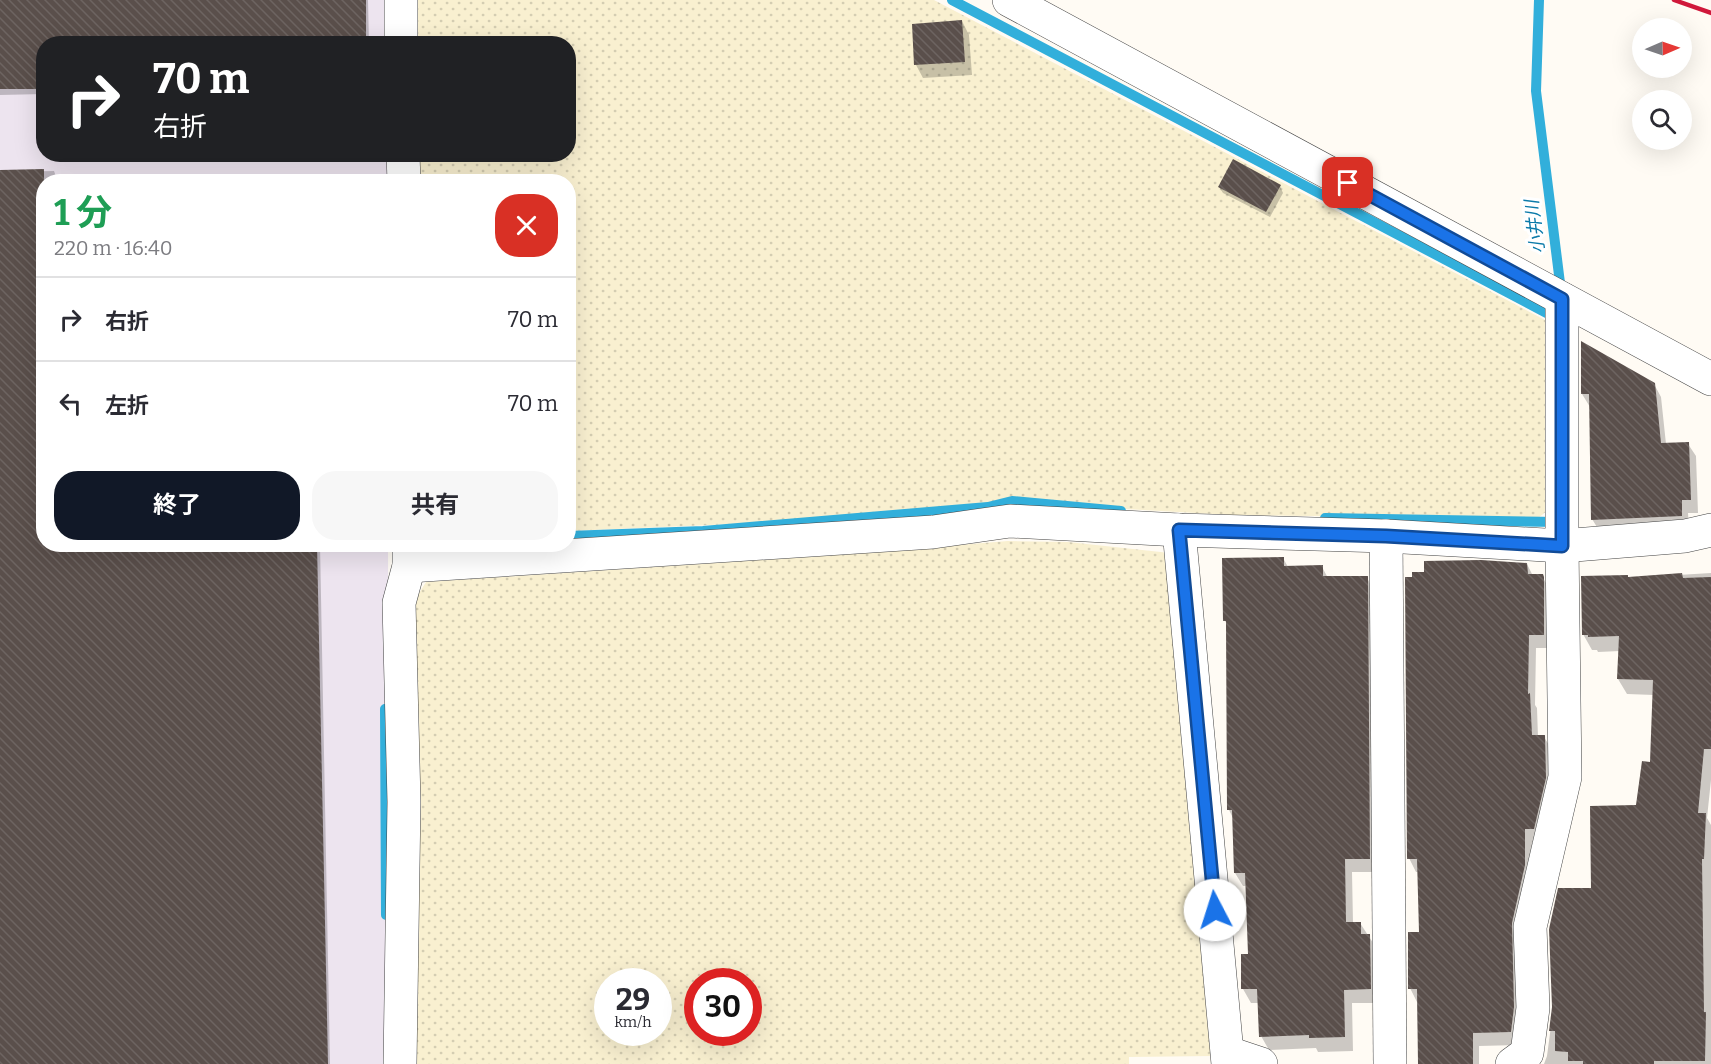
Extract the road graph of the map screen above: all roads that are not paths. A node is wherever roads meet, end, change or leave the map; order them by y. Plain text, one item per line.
1 (400, 0) edge
2 (1009, 0) edge
3 (401, 36) edge
4 (1562, 299) junction
5 (1711, 379) edge
6 (1179, 530) junction
7 (1711, 530) edge
8 (1386, 536) junction
9 (1562, 546) junction
10 (576, 548) edge
11 (477, 552) edge
12 (409, 555) edge
13 (1228, 1058) edge
14 (400, 1064) edge
15 (1261, 1064) edge
16 (1390, 1064) edge
17 (1512, 1064) edge

1 - 3 street
2 - 4 street
4 - 5 street
4 - 9 street
6 - 8 street
6 - 10 street
6 - 13 street
7 - 9 street
8 - 9 street
8 - 16 street
9 - 17 street
11 - 12 street
12 - 14 street
13 - 15 street

